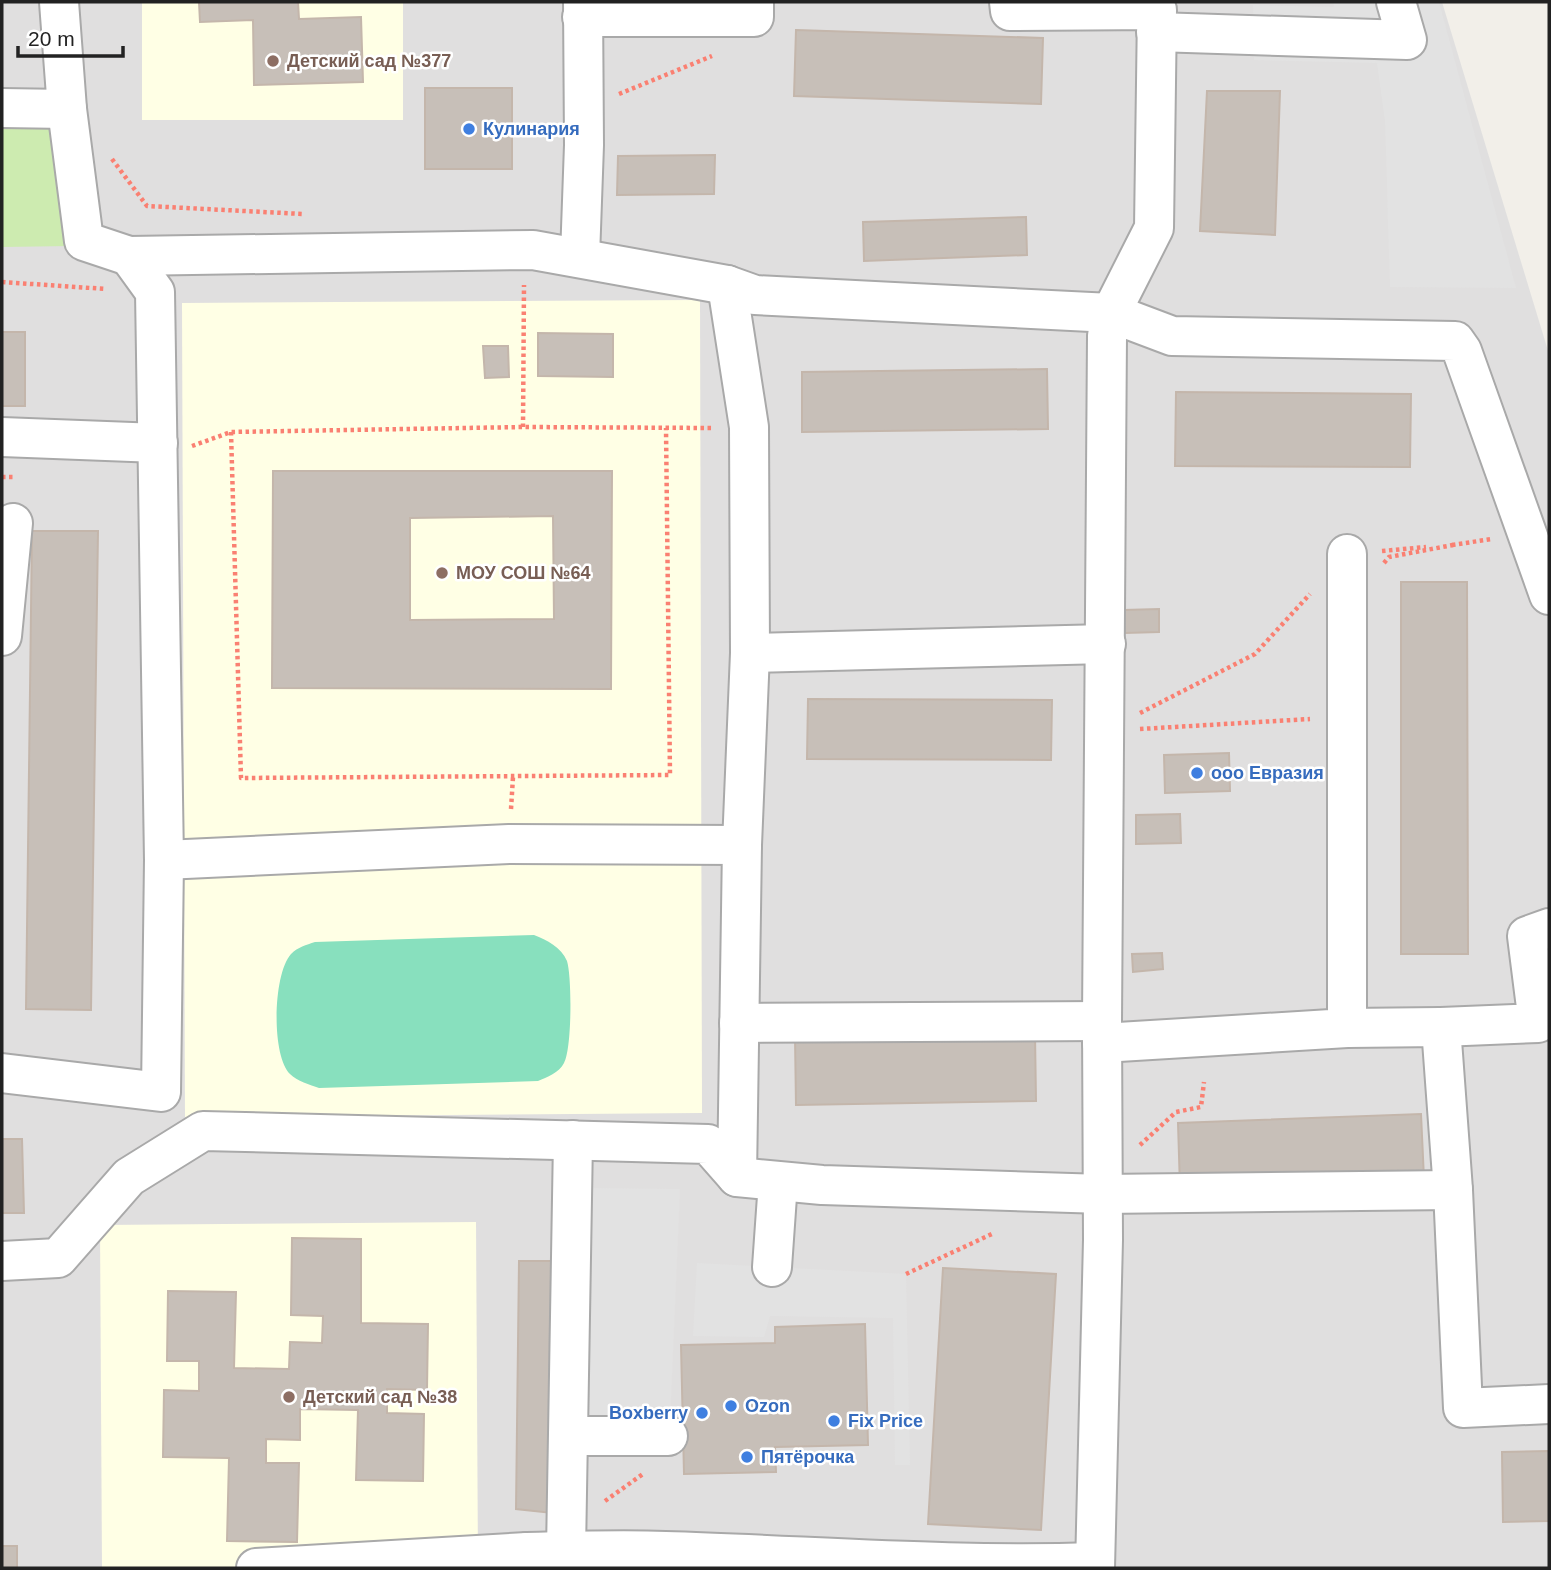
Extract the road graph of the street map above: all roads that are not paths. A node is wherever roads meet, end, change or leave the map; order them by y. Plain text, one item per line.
1 (59, 2) edge
2 (754, 2) edge
3 (1009, 2) edge
4 (1396, 2) edge
5 (583, 9) edge
6 (1156, 32) junction
7 (2, 108) edge
8 (67, 109) junction
9 (129, 256) junction
10 (580, 257) junction
11 (727, 285) junction
12 (1111, 313) junction
13 (2, 437) edge
14 (158, 451) junction
15 (13, 523) dead end
16 (1347, 554) dead end
17 (1545, 572) edge
18 (2, 636) edge
19 (1106, 644) junction
20 (750, 653) junction
21 (742, 845) junction
22 (164, 860) junction
23 (1549, 928) edge
24 (739, 1023) junction
25 (1441, 1027) junction
26 (1347, 1028) junction
27 (1102, 1032) junction
28 (2, 1073) edge
29 (573, 1140) junction
30 (737, 1177) junction
31 (778, 1182) junction
32 (1103, 1187) junction
33 (1453, 1190) junction
34 (2, 1261) edge
35 (772, 1267) dead end
36 (1549, 1404) edge
37 (568, 1436) junction
38 (668, 1436) dead end
39 (566, 1539) junction
40 (527, 1560) edge
41 (662, 1560) edge
42 (913, 1565) edge
43 (1095, 1565) edge
44 (256, 1568) edge

1 - 8 lane
2 - 5 lane
3 - 6 lane
4 - 6 lane
5 - 10 lane
6 - 12 lane
7 - 8 lane
8 - 9 lane
9 - 10 lane
9 - 14 lane
10 - 11 lane
11 - 12 lane
11 - 20 lane
12 - 17 lane
12 - 19 lane
13 - 14 lane
14 - 22 lane
15 - 18 lane
16 - 26 lane
19 - 20 lane
19 - 27 lane
20 - 21 lane
21 - 22 lane
21 - 24 lane
22 - 28 lane
23 - 25 lane
24 - 27 lane
24 - 30 lane
25 - 26 lane
25 - 33 lane
26 - 27 lane
27 - 32 lane
29 - 30 lane
29 - 34 lane
29 - 37 lane
30 - 31 lane
31 - 32 lane
31 - 35 lane
32 - 33 lane
32 - 43 lane
33 - 36 lane
37 - 38 lane
37 - 39 lane
39 - 40 lane
39 - 41 lane
40 - 44 lane
41 - 42 lane
42 - 43 lane

